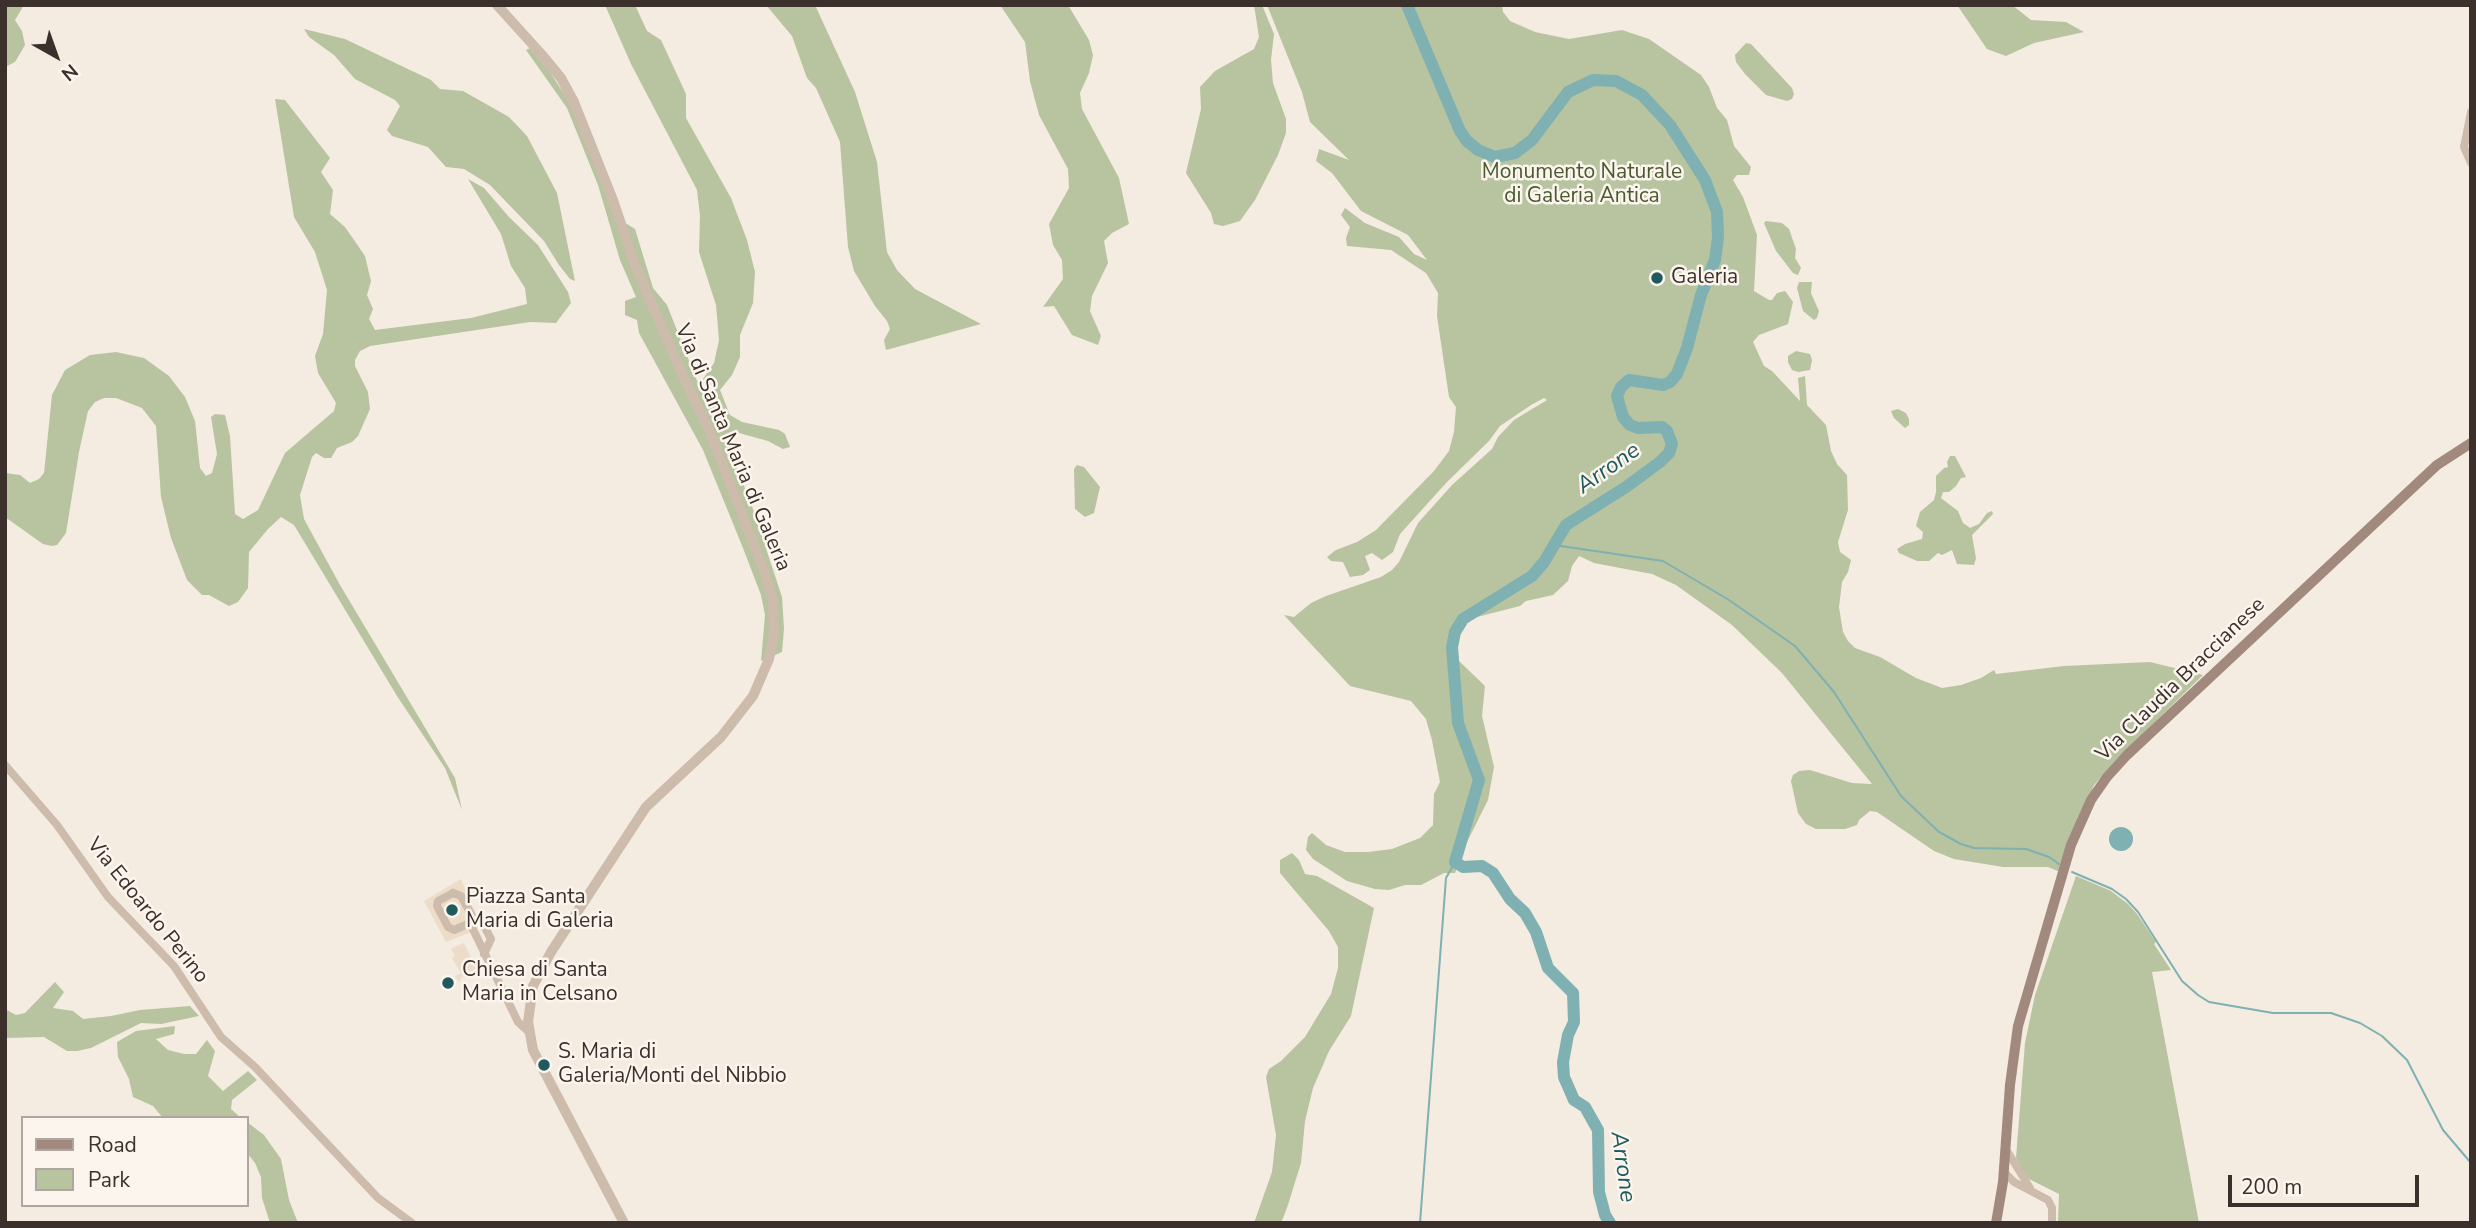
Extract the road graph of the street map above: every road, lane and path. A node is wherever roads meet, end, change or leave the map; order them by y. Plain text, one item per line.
1 (497, 5) edge
2 (2471, 112) edge
3 (2471, 163) edge
4 (2471, 443) edge
5 (5, 765) edge
6 (471, 921) junction
7 (529, 1032) junction
8 (2006, 1150) junction
9 (2004, 1172) junction
10 (2031, 1190) junction
11 (2002, 1193) junction
12 (412, 1223) edge
13 (624, 1223) edge
14 (1996, 1223) edge
15 (2052, 1223) edge

1 - 7 street, Via di Santa Maria di Galeria
2 - 3 street
4 - 8 main road, Via Claudia Braccianese
5 - 12 street, Via Edoardo Perino
6 - 6 street
6 - 7 street
7 - 13 street, Via di Santa Maria di Galeria
8 - 9 main road, Via Claudia Braccianese
8 - 10 street
9 - 10 street
9 - 11 main road, Via Claudia Braccianese
10 - 11 street
10 - 15 street
11 - 14 main road, Via Claudia Braccianese

